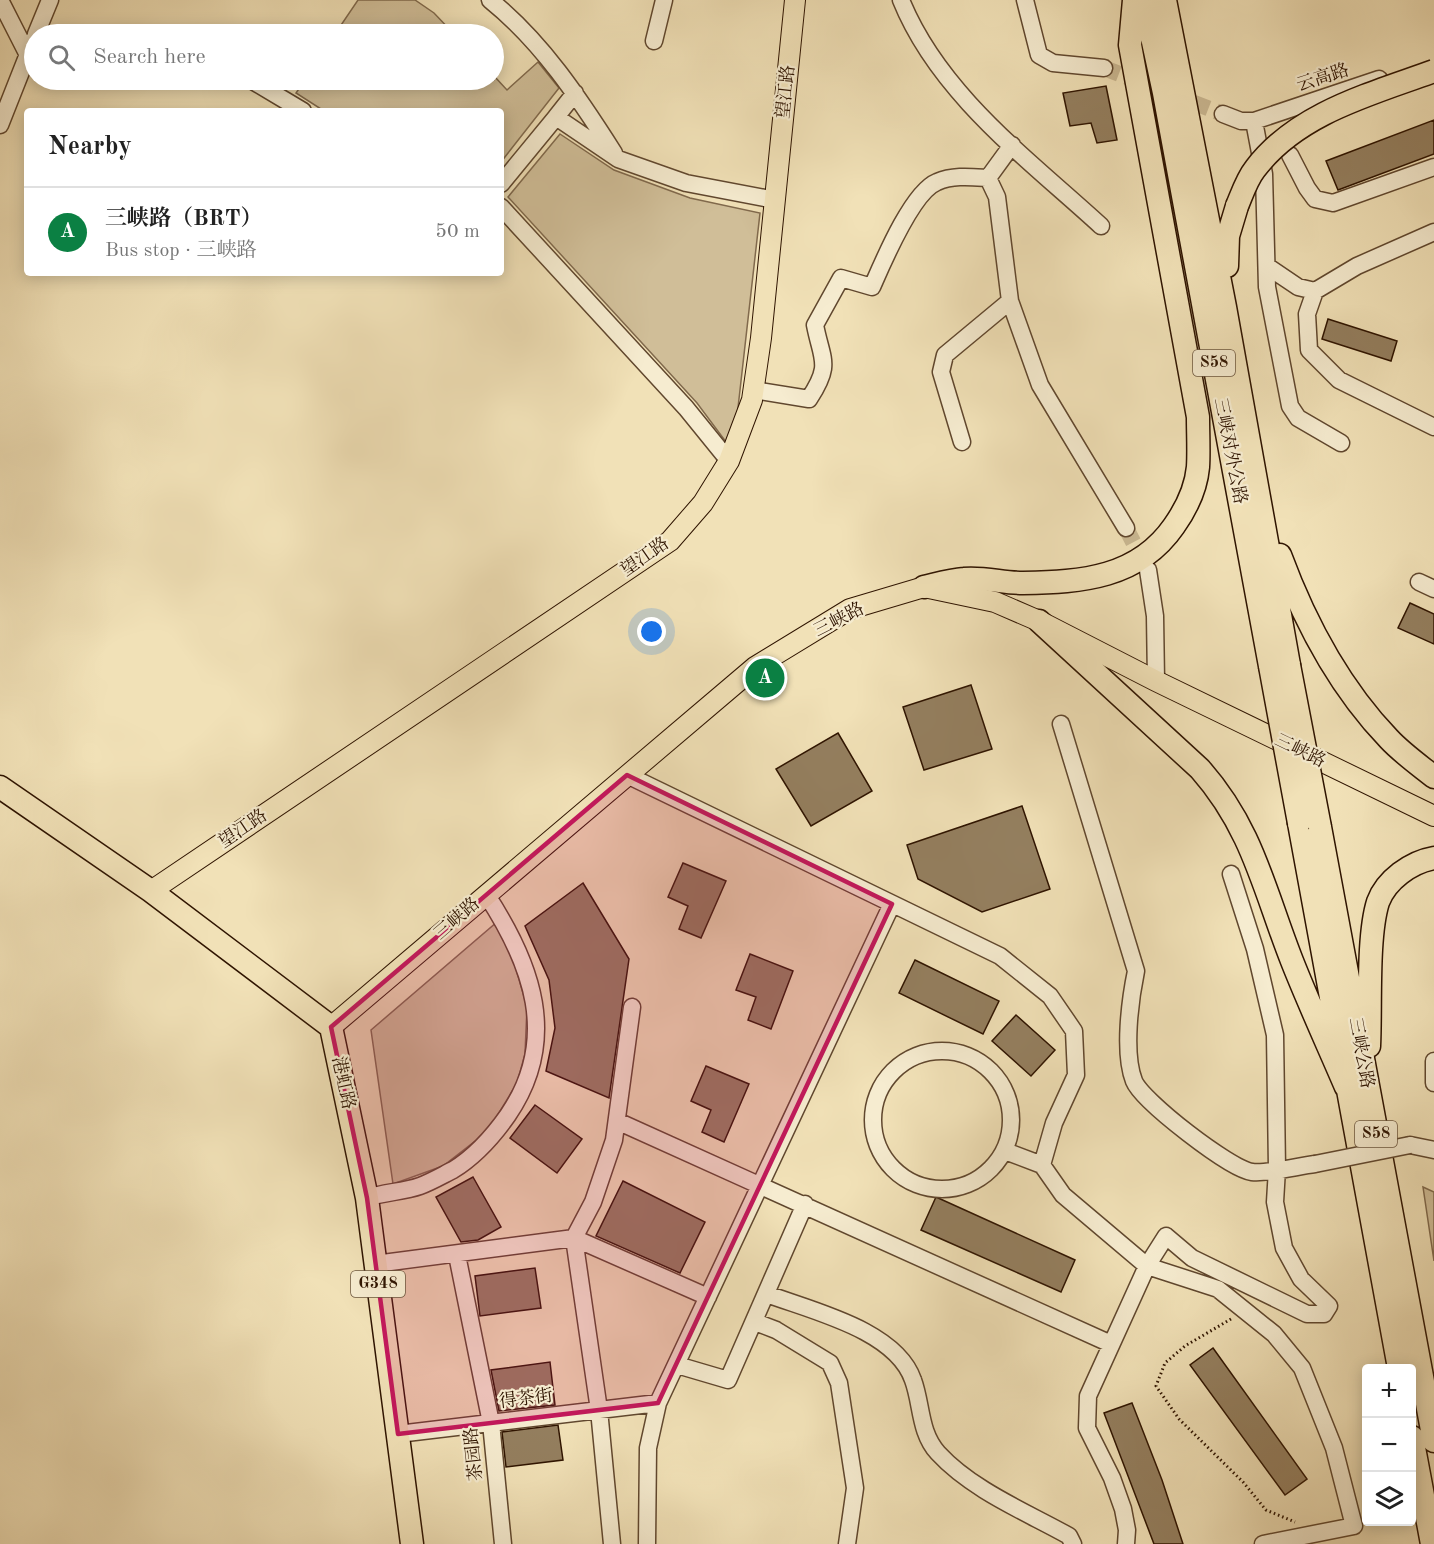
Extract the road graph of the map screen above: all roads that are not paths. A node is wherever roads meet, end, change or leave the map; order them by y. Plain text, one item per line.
1 (0, 0) edge
2 (50, 0) edge
3 (490, 0) edge
4 (664, 0) edge
5 (795, 0) edge
6 (901, 0) edge
7 (1025, 0) edge
8 (1134, 0) edge
9 (1144, 0) edge
10 (1165, 0) edge
11 (40, 24) edge
12 (24, 36) edge
13 (654, 41) dead end
14 (1434, 61) edge
15 (24, 65) edge
16 (1104, 68) tunnel mouth
17 (1434, 71) edge
18 (268, 90) edge
19 (575, 93) junction
20 (298, 108) edge
21 (1223, 114) tunnel mouth
22 (556, 117) junction
23 (1254, 121) junction
24 (0, 125) edge
25 (1012, 145) junction
26 (1290, 155) dead end
27 (618, 159) junction
28 (1434, 167) edge
29 (988, 178) junction
30 (504, 180) edge
31 (775, 200) junction
32 (504, 210) edge
33 (1101, 226) dead end
34 (1434, 232) edge
35 (1267, 266) junction
36 (1315, 291) junction
37 (1010, 301) junction
38 (1225, 307) junction
39 (753, 390) junction
40 (1434, 427) edge
41 (962, 442) dead end
42 (1341, 443) dead end
43 (729, 462) junction
44 (1260, 501) junction
45 (1126, 528) tunnel mouth
46 (1148, 570) tunnel mouth
47 (924, 587) junction
48 (1038, 621) junction
49 (1280, 665) junction
50 (1156, 681) junction
51 (1061, 724) dead end
52 (627, 775) junction
53 (1434, 777) edge
54 (0, 787) edge
55 (1434, 816) edge
56 (1434, 858) edge
57 (1231, 874) dead end
58 (151, 891) junction
59 (486, 894) junction
60 (892, 904) junction
61 (632, 1007) dead end
62 (331, 1027) junction
63 (1434, 1061) edge
64 (1434, 1083) edge
65 (1357, 1089) junction
66 (617, 1121) junction
67 (1005, 1150) junction
68 (1434, 1150) edge
69 (1042, 1165) junction
70 (1277, 1169) junction
71 (760, 1183) junction
72 (367, 1198) junction
73 (805, 1204) junction
74 (574, 1238) junction
75 (457, 1255) junction
76 (375, 1264) junction
77 (1147, 1266) junction
78 (767, 1293) junction
79 (708, 1297) junction
80 (755, 1322) junction
81 (1112, 1344) junction
82 (1398, 1364) edge
83 (677, 1365) junction
84 (658, 1403) junction
85 (599, 1410) junction
86 (491, 1423) junction
87 (398, 1434) junction
88 (1434, 1441) edge
89 (1416, 1460) edge
90 (412, 1544) edge
91 (503, 1544) edge
92 (612, 1544) edge
93 (647, 1544) edge
94 (847, 1544) edge
95 (1073, 1544) edge
96 (1126, 1544) edge
97 (1263, 1544) edge
98 (1431, 1544) edge

1 - 12 street
2 - 11 street
3 - 19 street
4 - 13 street
5 - 31 main road, 望江路
6 - 25 street
7 - 16 street
8 - 47 highway
9 - 49 highway, 三峡对外公路 / S58
10 - 38 highway, 三峡对外公路 / S58
14 - 23 street, 云高路
15 - 24 street
17 - 38 highway, bridge
18 - 20 street
19 - 22 street
19 - 27 street
21 - 23 street
22 - 27 street
22 - 30 street
23 - 35 street
25 - 29 street
25 - 33 street
26 - 28 street
27 - 31 street
29 - 37 street
29 - 39 street
31 - 39 main road, 望江路
32 - 43 street
34 - 36 street
35 - 36 street
35 - 42 street
36 - 40 street
37 - 41 street
37 - 45 street
38 - 44 highway, 三峡对外公路 / S58
39 - 43 main road, 望江路
43 - 58 main road, 望江路
44 - 49 highway, 三峡对外公路 / S58
44 - 53 highway
46 - 50 street
47 - 48 main road, 三峡路
47 - 52 main road, 三峡路
48 - 50 main road, 三峡路
48 - 65 highway
49 - 65 highway, 三峡公路 / S58, bridge
50 - 55 main road, 三峡路
51 - 70 street
52 - 59 main road, 三峡路
52 - 60 street
54 - 58 highway
56 - 65 highway
57 - 70 street
58 - 62 highway
59 - 62 main road, 三峡路
59 - 72 street
60 - 69 street
60 - 71 street
61 - 66 street
62 - 72 highway, 港虹路 / G348
63 - 64 street
65 - 82 highway, 三峡公路 / S58
65 - 88 highway, 三峡公路 / S58
66 - 71 street
66 - 74 street
67 - 67 street
67 - 69 street
68 - 70 street, bridge
69 - 77 street
70 - 77 street
71 - 73 street
71 - 79 street
72 - 76 highway, 港虹路 / G348
73 - 78 street
73 - 81 street
74 - 75 street
74 - 79 street
74 - 85 street
75 - 76 street
75 - 86 street, 茶园路
76 - 87 highway, 港虹路 / G348
77 - 81 street
77 - 97 street
78 - 80 street
78 - 95 street
79 - 83 street
80 - 83 street
80 - 94 street
81 - 96 street
83 - 84 street
84 - 85 street, 得茶街
84 - 93 street
85 - 86 street, 得茶街
85 - 92 street
86 - 87 street, 得茶街
86 - 91 street, 茶园路
87 - 90 highway, 港虹路 / G348
89 - 98 highway

